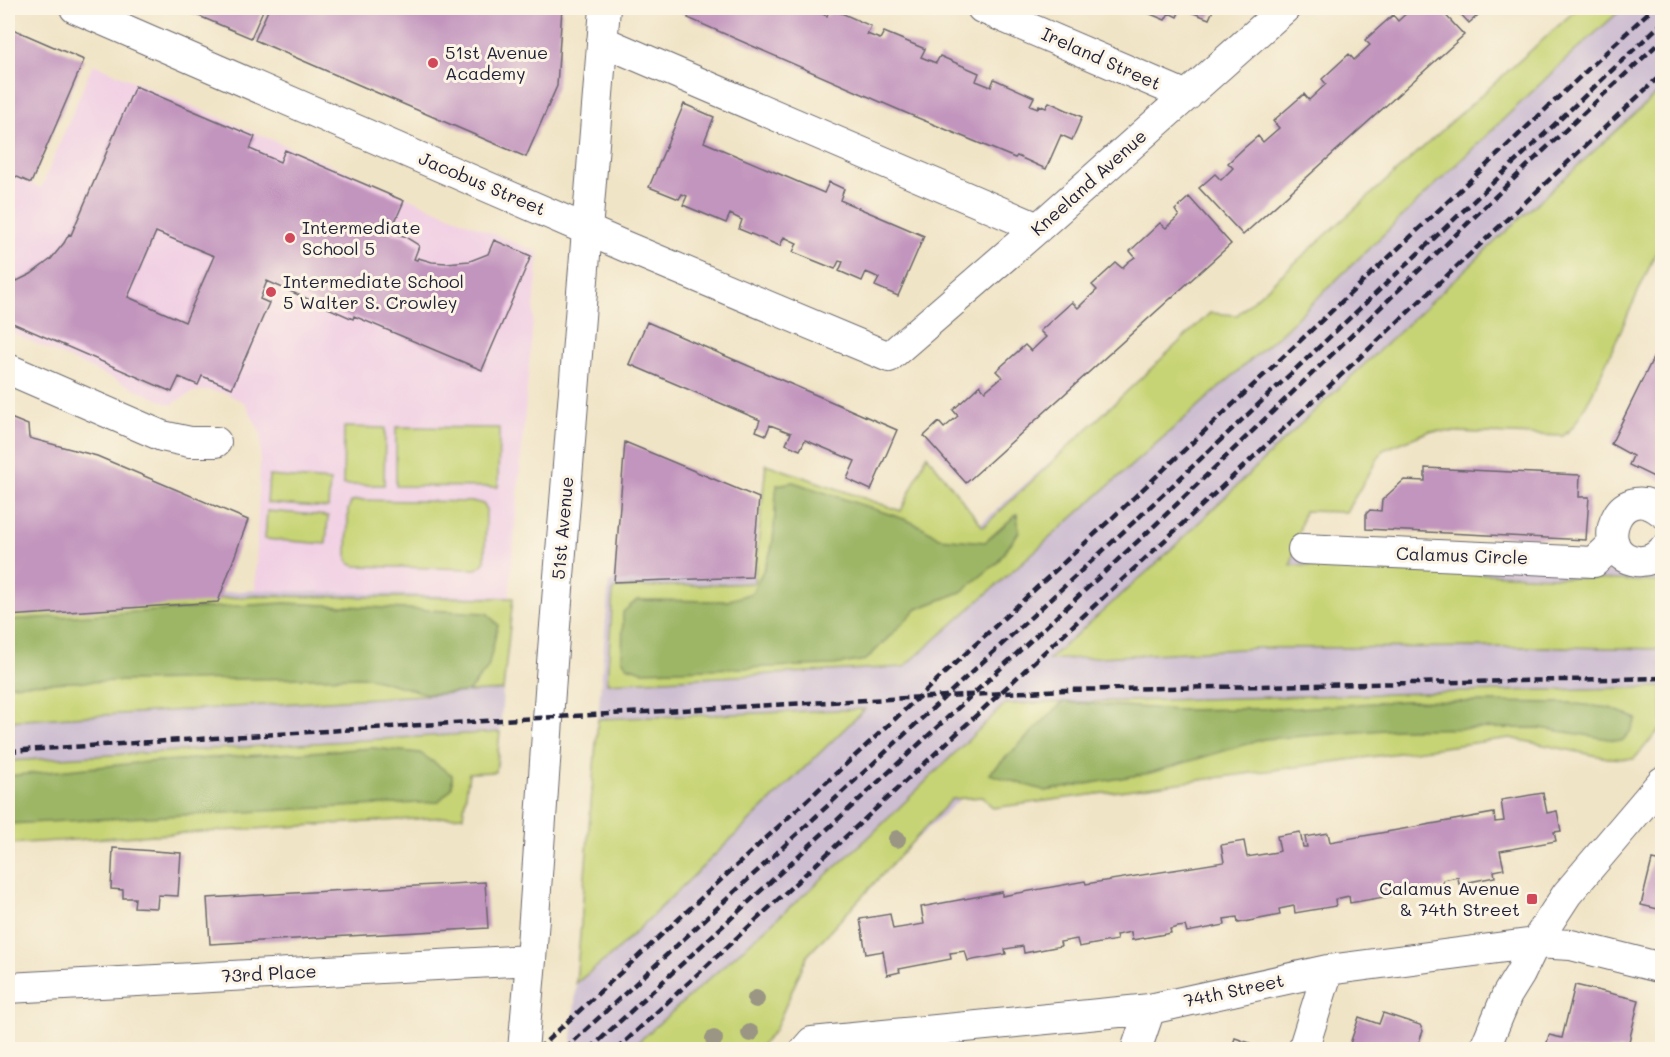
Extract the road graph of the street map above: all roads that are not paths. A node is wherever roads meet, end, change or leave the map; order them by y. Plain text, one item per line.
1 (75, 8) edge
2 (605, 8) edge
3 (982, 8) edge
4 (1286, 8) edge
5 (602, 41) junction
6 (1187, 96) junction
7 (1038, 228) junction
8 (587, 230) junction
9 (890, 357) joint
10 (8, 369) edge
11 (216, 442) dead end
12 (1662, 512) edge
13 (1614, 543) junction
14 (1303, 549) dead end
15 (1662, 551) edge
16 (1662, 782) edge
17 (1535, 943) junction
18 (531, 960) junction
19 (1662, 968) edge
20 (1328, 970) junction
21 (8, 988) edge
22 (1150, 1009) junction
23 (523, 1050) edge
24 (805, 1050) edge
25 (1136, 1050) edge
26 (1303, 1050) edge
27 (1484, 1050) edge

1 - 8 street, Jacobus Street
2 - 5 street, 51st Avenue
3 - 6 street, Ireland Street
4 - 6 street, Kneeland Avenue
5 - 7 street
5 - 8 street, 51st Avenue
6 - 7 street, Kneeland Avenue
7 - 9 street, Kneeland Avenue
8 - 9 street, Jacobus Street
8 - 18 street, 51st Avenue
10 - 11 street
12 - 13 street
13 - 14 street, Calamus Circle
13 - 15 street
16 - 17 street
17 - 19 street, 74th Street
17 - 20 street, 74th Street
17 - 27 street
18 - 21 street, 73rd Place
18 - 23 street, 51st Avenue
20 - 22 street, 74th Street
20 - 26 street
22 - 24 street, 74th Street
22 - 25 street

